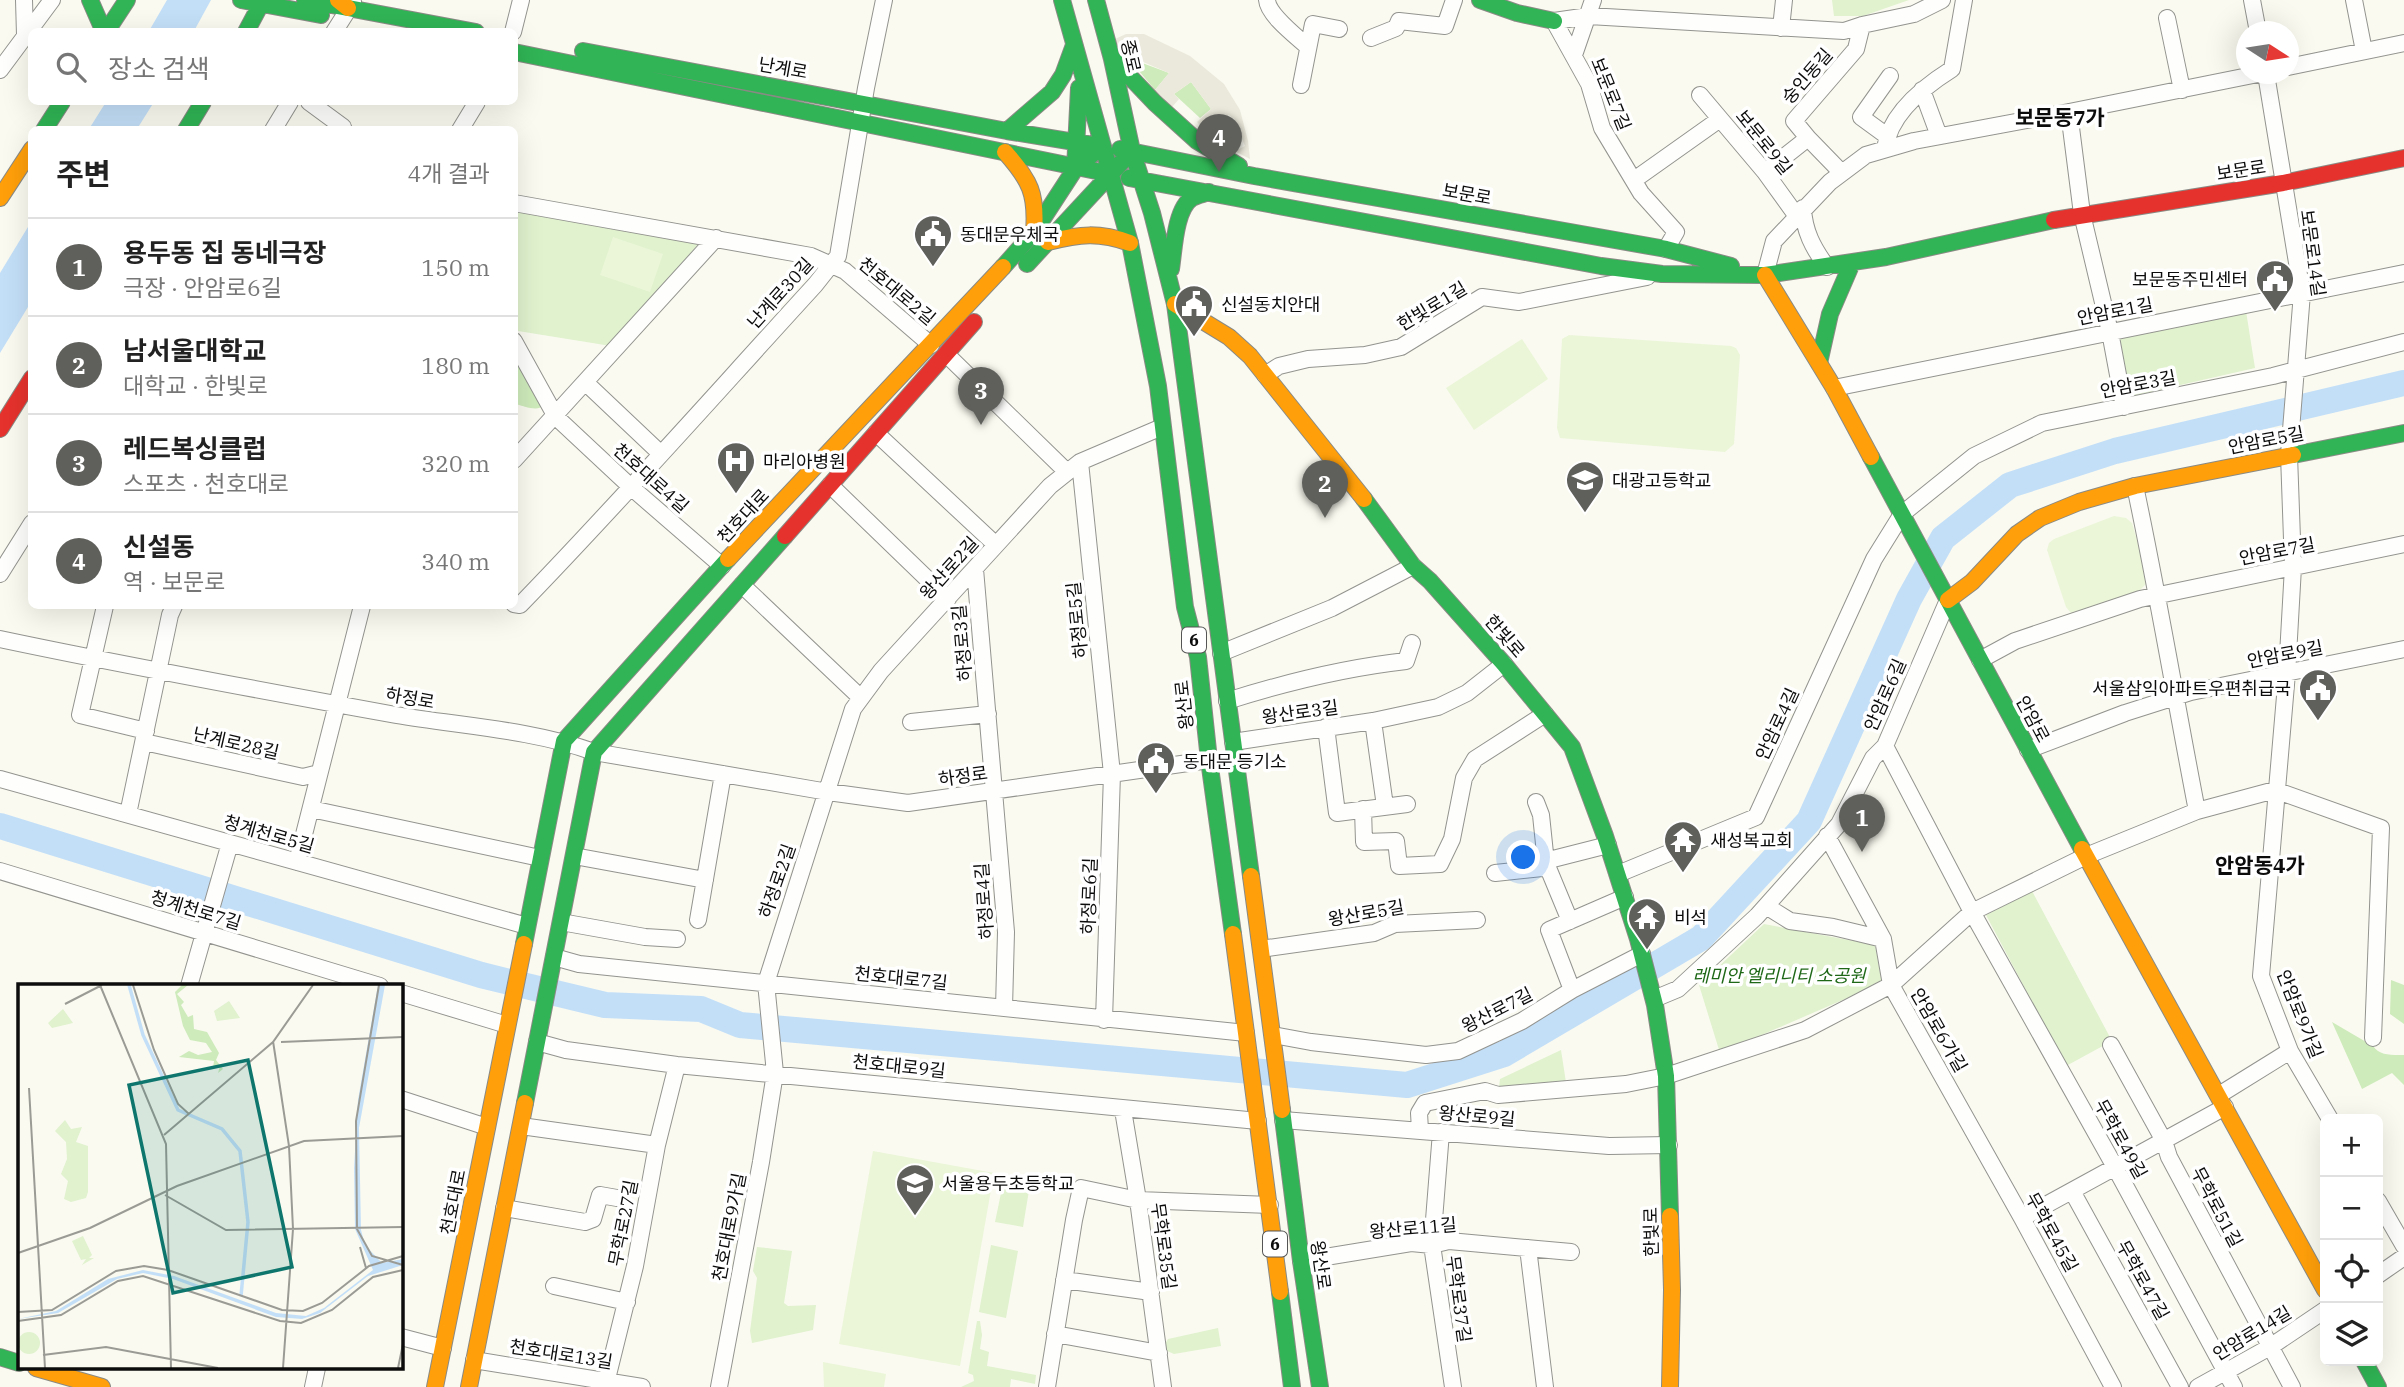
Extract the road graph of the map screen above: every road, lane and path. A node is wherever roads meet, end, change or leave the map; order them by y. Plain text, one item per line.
1 (24, 0) edge
2 (52, 0) edge
3 (90, 0) edge
4 (127, 0) edge
5 (305, 0) edge
6 (522, 0) edge
7 (884, 0) edge
8 (1062, 0) edge
9 (1096, 0) edge
10 (1267, 0) edge
11 (1454, 0) edge
12 (1480, 0) edge
13 (1784, 0) edge
14 (1942, 0) edge
15 (1964, 0) edge
16 (2252, 0) edge
17 (2354, 0) edge
18 (254, 1) edge
19 (1923, 5) edge
20 (1591, 8) edge
21 (343, 12) edge
22 (2167, 18) dead end
23 (1554, 21) junction
24 (2256, 21) edge
25 (1862, 25) junction
26 (30, 28) edge
27 (103, 28) edge
28 (108, 28) edge
29 (247, 28) edge
30 (397, 28) edge
31 (449, 28) edge
32 (514, 28) edge
33 (1781, 28) junction
34 (1339, 29) dead end
35 (28, 30) edge
36 (25, 34) junction
37 (1371, 38) dead end
38 (518, 39) edge
39 (2404, 43) edge
40 (1074, 45) junction
41 (1308, 47) junction
42 (2364, 51) junction
43 (518, 53) edge
44 (1574, 55) junction
45 (1112, 59) junction
46 (2299, 65) edge
47 (0, 70) edge
48 (1080, 70) junction
49 (1890, 76) dead end
50 (2236, 79) edge
51 (2268, 84) edge
52 (1301, 85) dead end
53 (1922, 90) junction
54 (2182, 90) junction
55 (1700, 95) dead end
56 (863, 103) junction
57 (60, 105) edge
58 (201, 105) edge
59 (288, 105) edge
60 (313, 105) edge
61 (475, 105) edge
62 (2069, 112) junction
63 (1720, 119) junction
64 (860, 124) junction
65 (47, 126) edge
66 (188, 126) edge
67 (275, 126) edge
68 (342, 126) edge
69 (462, 126) edge
70 (1007, 131) junction
71 (1939, 136) junction
72 (1808, 138) junction
73 (1076, 142) junction
74 (1886, 143) junction
75 (1102, 146) junction
76 (1005, 152) junction
77 (1132, 152) junction
78 (28, 155) edge
79 (2404, 158) edge
80 (1214, 167) junction
81 (1075, 169) junction
82 (1765, 172) junction
83 (1842, 173) junction
84 (1111, 174) junction
85 (1254, 176) junction
86 (1142, 180) junction
87 (1634, 180) junction
88 (2283, 183) junction
89 (1209, 192) junction
90 (0, 198) edge
91 (518, 205) edge
92 (1800, 212) junction
93 (2082, 214) junction
94 (1041, 237) junction
95 (716, 238) junction
96 (1130, 243) junction
97 (1666, 249) junction
98 (1853, 263) junction
99 (831, 264) junction
100 (1827, 267) junction
101 (2404, 273) edge
102 (1662, 274) junction
103 (1765, 275) junction
104 (1170, 277) junction
105 (2302, 293) junction
106 (1175, 304) junction
107 (2110, 332) junction
108 (2404, 342) edge
109 (931, 345) junction
110 (518, 348) edge
111 (946, 354) junction
112 (1819, 363) junction
113 (2296, 370) junction
114 (1265, 375) junction
115 (586, 383) junction
116 (28, 384) edge
117 (1834, 388) junction
118 (2124, 407) junction
119 (556, 417) junction
120 (1163, 427) junction
121 (0, 429) edge
122 (876, 433) junction
123 (2404, 433) edge
124 (660, 453) junction
125 (2289, 455) junction
126 (518, 456) edge
127 (1074, 467) junction
128 (830, 485) junction
129 (2135, 486) junction
130 (632, 488) junction
131 (1902, 514) junction
132 (28, 529) edge
133 (2404, 544) edge
134 (996, 545) junction
135 (722, 566) junction
136 (1413, 566) junction
137 (2293, 567) junction
138 (975, 569) junction
139 (0, 574) edge
140 (742, 585) junction
141 (2158, 595) junction
142 (948, 599) junction
143 (1948, 600) junction
144 (518, 605) edge
145 (104, 609) edge
146 (173, 609) edge
147 (361, 609) edge
148 (0, 639) edge
149 (1412, 643) dead end
150 (2404, 649) edge
151 (1221, 653) junction
152 (93, 659) junction
153 (1980, 660) junction
154 (1504, 664) junction
155 (159, 673) junction
156 (2287, 673) junction
157 (2175, 697) junction
158 (861, 698) junction
159 (1227, 701) junction
160 (337, 704) junction
161 (988, 714) junction
162 (1545, 714) junction
163 (1373, 721) junction
164 (911, 722) dead end
165 (1326, 727) junction
166 (145, 736) junction
167 (564, 741) junction
168 (1233, 742) junction
169 (1885, 746) junction
170 (2028, 750) junction
171 (594, 752) junction
172 (1209, 760) junction
173 (319, 774) junction
174 (723, 774) junction
175 (1112, 774) junction
176 (0, 779) edge
177 (2275, 790) junction
178 (995, 791) junction
179 (828, 792) junction
180 (1536, 803) dead end
181 (1407, 804) dead end
182 (1385, 806) junction
183 (310, 809) junction
184 (1363, 809) junction
185 (2197, 811) junction
186 (128, 814) junction
187 (1827, 836) junction
188 (230, 843) junction
189 (1608, 845) junction
190 (574, 856) junction
191 (2085, 856) junction
192 (540, 858) junction
193 (297, 862) junction
194 (1546, 863) junction
195 (0, 871) edge
196 (1495, 873) dead end
197 (1618, 874) junction
198 (705, 880) junction
199 (1625, 897) junction
200 (1766, 906) junction
201 (1972, 912) junction
202 (698, 920) dead end
203 (1478, 920) dead end
204 (1570, 921) junction
205 (561, 922) junction
206 (207, 925) junction
207 (527, 926) junction
208 (677, 939) dead end
209 (1883, 939) junction
210 (1261, 949) junction
211 (1642, 954) junction
212 (553, 958) junction
213 (190, 984) edge
214 (374, 984) edge
215 (1891, 985) junction
216 (766, 987) junction
217 (1572, 990) junction
218 (402, 993) edge
219 (1654, 999) junction
220 (1004, 1008) junction
221 (1104, 1020) junction
222 (507, 1025) junction
223 (1246, 1036) junction
224 (1274, 1038) junction
225 (2374, 1038) dead end
226 (537, 1042) junction
227 (2111, 1045) dead end
228 (2290, 1051) junction
229 (677, 1065) junction
230 (775, 1068) junction
231 (1666, 1076) junction
232 (1955, 1097) joint
233 (402, 1099) edge
234 (2222, 1101) junction
235 (1123, 1110) junction
236 (1282, 1113) junction
237 (2327, 1114) edge
238 (1258, 1121) junction
239 (520, 1126) junction
240 (487, 1127) junction
241 (1420, 1130) junction
242 (1441, 1132) junction
243 (2164, 1140) junction
244 (657, 1145) junction
245 (1669, 1145) junction
246 (2115, 1167) junction
247 (2071, 1191) junction
248 (617, 1198) dead end
249 (1139, 1199) junction
250 (1270, 1205) junction
251 (504, 1208) junction
252 (2383, 1209) edge
253 (2022, 1218) junction
254 (1432, 1245) junction
255 (2404, 1245) edge
256 (1528, 1248) junction
257 (1571, 1252) dead end
258 (2404, 1257) edge
259 (1301, 1261) junction
260 (2383, 1272) edge
261 (1064, 1280) junction
262 (2320, 1281) edge
263 (554, 1286) dead end
264 (1151, 1292) junction
265 (627, 1302) junction
266 (2320, 1313) edge
267 (1055, 1334) junction
268 (402, 1337) edge
269 (2270, 1347) junction
270 (443, 1348) junction
271 (1159, 1353) junction
272 (0, 1357) edge
273 (474, 1360) junction
274 (18, 1363) edge
275 (2367, 1366) edge
276 (44, 1370) edge
277 (541, 1370) junction
278 (2225, 1372) junction
279 (81, 1379) edge
280 (606, 1384) edge
281 (102, 1387) edge
282 (435, 1387) edge
283 (469, 1387) edge
284 (539, 1387) edge
285 (642, 1387) edge
286 (719, 1387) edge
287 (1047, 1387) edge
288 (1163, 1387) edge
289 (1292, 1387) edge
290 (1320, 1387) edge
291 (1453, 1387) edge
292 (1545, 1387) edge
293 (1670, 1387) edge
294 (2113, 1387) edge
295 (2180, 1387) edge
296 (2198, 1387) edge
297 (2234, 1387) edge
298 (2292, 1387) edge
299 (2378, 1387) edge

1 - 36 street
2 - 26 street
3 - 27 main road
4 - 28 main road
5 - 21 main road
6 - 32 street
7 - 56 street, 난계로30길
8 - 40 main road
9 - 45 main road, 종로
10 - 41 street
11 - 37 street
12 - 23 main road, 숭인동길
13 - 33 street
14 - 19 street, 숭인동길
15 - 53 street
16 - 24 street
17 - 42 street
18 - 21 main road
18 - 29 main road
19 - 25 street, 숭인동길
20 - 23 street, 숭인동길
20 - 33 street, 숭인동길
20 - 44 street
21 - 30 main road
21 - 31 main road
22 - 54 street
23 - 44 street, 보문로7길
25 - 33 street, 숭인동길
25 - 72 street, 숭인동길
34 - 41 street
35 - 36 street
36 - 47 street
38 - 56 main road, 난계로
39 - 42 street
40 - 48 main road
40 - 70 main road
41 - 52 street
42 - 46 street
43 - 64 main road
44 - 87 street, 보문로7길
45 - 77 main road, 종로
45 - 85 main road
48 - 73 main road
48 - 75 main road, 왕산로
49 - 74 street
50 - 54 street
51 - 88 street, 보문로14길
53 - 71 street
53 - 74 street
54 - 62 street
55 - 63 street, 보문로9길
56 - 64 street, 난계로30길
56 - 70 main road, 난계로
57 - 65 main road
58 - 66 main road
59 - 67 street
60 - 68 street
61 - 69 street
62 - 71 street
62 - 93 street
63 - 82 street, 보문로9길
63 - 87 street
64 - 76 main road
64 - 99 street, 난계로30길
70 - 73 main road, 난계로
70 - 76 main road
71 - 74 street
72 - 82 street
72 - 83 street
73 - 75 main road, 난계로
73 - 81 main road
74 - 83 street
75 - 77 main road, 보문로
75 - 81 main road
75 - 84 main road, 왕산로
76 - 81 main road, 보문로
76 - 94 main road
77 - 80 main road, 보문로
77 - 84 main road
77 - 86 main road, 종로
78 - 90 main road
79 - 88 main road, 보문로
80 - 85 main road, 보문로
80 - 89 main road
81 - 84 main road, 보문로
81 - 94 main road
82 - 92 street, 보문로9길
83 - 92 street
84 - 86 main road, 보문로
84 - 94 main road
84 - 96 main road, 왕산로
85 - 97 main road, 보문로
86 - 89 main road, 보문로
86 - 104 main road, 종로 / 6
87 - 97 street, 보문로7길
88 - 93 main road, 보문로
88 - 105 street, 보문로14길
89 - 102 main road, 보문로
89 - 104 main road
91 - 95 street, 천호대로2길
92 - 100 street
92 - 103 street
93 - 98 main road, 보문로
93 - 107 street
94 - 96 main road
94 - 109 main road, 천호대로
94 - 111 main road
95 - 99 street, 천호대로2길
95 - 115 street
96 - 120 main road, 왕산로 / 6
97 - 103 main road, 보문로
98 - 100 main road, 보문로
98 - 112 main road
99 - 109 street, 천호대로2길
99 - 124 street, 난계로30길
100 - 103 main road, 보문로
101 - 105 street, 안암로1길
102 - 103 main road, 보문로
102 - 114 street, 한빛로1길
103 - 112 main road
104 - 106 main road, 6
105 - 107 street, 안암로1길
105 - 113 street, 보문로14길
106 - 114 main road, 한빛로
106 - 151 main road, 6
107 - 117 street, 안암로1길
107 - 118 street
108 - 113 street, 안암로3길
109 - 135 main road, 천호대로
110 - 119 street, 천호대로4길
111 - 122 main road
111 - 127 street
112 - 117 main road
113 - 118 street, 안암로3길
113 - 125 street, 보문로14길
114 - 136 main road, 한빛로
115 - 119 street
115 - 124 street
116 - 121 main road
117 - 131 main road
118 - 131 street, 안암로3길
119 - 126 street
119 - 130 street, 천호대로4길
120 - 127 street, 왕산로2길
120 - 172 main road, 왕산로 / 6
122 - 128 main road
122 - 134 street
123 - 125 main road, 안암로5길
124 - 130 street, 난계로30길
125 - 129 main road, 안암로5길
125 - 137 street
127 - 134 street, 왕산로2길
127 - 175 street, 하정로5길
128 - 140 main road
128 - 142 street
129 - 141 street
129 - 143 main road, 안암로5길
130 - 135 street, 천호대로4길
130 - 144 street, 난계로30길
131 - 143 main road, 안암로
131 - 197 street, 안암로4길
132 - 139 street
133 - 137 street, 안암로7길
134 - 138 street, 왕산로2길
135 - 167 main road, 천호대로
136 - 151 street
136 - 154 main road, 한빛로
137 - 141 street, 안암로7길
137 - 156 street
138 - 142 street, 왕산로2길
138 - 161 street, 하정로3길
140 - 158 street
140 - 171 main road
141 - 153 street, 안암로7길
141 - 157 street
142 - 158 street, 왕산로2길
143 - 153 main road, 안암로
143 - 169 street, 안암로6길
145 - 152 street
146 - 155 street
147 - 160 street
148 - 152 street, 하정로
149 - 159 street
150 - 156 street, 안암로9길
151 - 159 main road, 6
152 - 155 street, 하정로
152 - 166 street, 난계로28길
153 - 170 main road, 안암로
154 - 162 main road, 한빛로
154 - 163 street, 왕산로3길
155 - 160 street, 하정로
155 - 166 street
156 - 157 street, 안암로9길
156 - 177 street, 안암로9가길
157 - 170 street, 안암로9길
157 - 185 street
158 - 179 street, 왕산로2길
159 - 168 main road, 6
160 - 167 street, 하정로
160 - 173 street
161 - 164 street
161 - 178 street, 하정로3길
162 - 184 street
162 - 189 main road, 한빛로
163 - 165 street, 왕산로3길
163 - 182 street
165 - 168 street, 왕산로3길
165 - 184 street
166 - 173 street, 난계로28길
166 - 186 street
167 - 171 street, 하정로
167 - 192 main road
168 - 210 main road, 6
169 - 187 street, 안암로6길
169 - 201 street, 무학로49길
170 - 191 main road, 안암로
171 - 174 street, 하정로
171 - 190 main road
172 - 175 street, 하정로
172 - 223 main road, 왕산로 / 6
173 - 183 street
174 - 179 street, 하정로
174 - 198 street
175 - 178 street, 하정로
175 - 221 street, 하정로6길
176 - 186 street, 청계천로5길
177 - 185 street
177 - 225 street
177 - 228 street, 안암로9가길
178 - 179 street, 하정로
178 - 220 street, 하정로4길
179 - 216 street, 하정로2길
180 - 194 street
181 - 182 street
182 - 184 street
183 - 192 street
183 - 193 street
185 - 191 street
186 - 188 street, 청계천로5길
187 - 200 street, 안암로6길
187 - 209 street
188 - 193 street, 청계천로5길
188 - 206 street
189 - 194 street
189 - 197 main road, 한빛로
190 - 198 street
190 - 205 main road
191 - 201 street
191 - 234 main road, 안암로
192 - 207 main road
193 - 207 street, 청계천로5길
194 - 196 street
194 - 204 street
195 - 206 street, 청계천로7길
197 - 199 main road, 한빛로
198 - 202 street
199 - 204 street
199 - 211 main road, 한빛로
200 - 209 street
200 - 219 street, 안암로6길
201 - 215 street
201 - 246 street, 무학로49길
203 - 210 street, 왕산로5길
204 - 217 street
205 - 208 street
205 - 212 main road
206 - 213 street
206 - 214 street, 청계천로7길
207 - 222 main road, 천호대로
209 - 215 street, 안암로6가길
210 - 224 main road, 6
211 - 217 street, 왕산로7길
211 - 219 main road, 한빛로
212 - 216 street, 천호대로7길
212 - 226 main road
215 - 231 street
215 - 232 street, 안암로6가길
216 - 220 street, 천호대로7길
216 - 230 street, 천호대로9가길
217 - 224 street, 왕산로7길
218 - 222 street
219 - 231 main road, 한빛로
220 - 221 street, 천호대로7길
221 - 223 street, 천호대로7길
222 - 240 main road, 천호대로
223 - 238 main road, 6
224 - 236 main road, 6
226 - 229 street, 천호대로9길
226 - 239 main road
227 - 243 street, 무학로51길
228 - 234 street
228 - 237 street, 안암로9가길
229 - 230 street, 천호대로9길
229 - 244 street, 무학로27길
230 - 235 street, 천호대로9길
230 - 286 street, 천호대로9가길
231 - 241 street
231 - 245 main road, 한빛로
232 - 253 street, 무학로45길
233 - 240 street
234 - 243 street
234 - 262 main road, 안암로
235 - 238 street, 천호대로9길
235 - 249 street, 무학로35길
236 - 241 street, 왕산로9길
236 - 259 main road, 왕산로 / 6
238 - 250 main road, 6
239 - 244 street
239 - 251 main road
240 - 270 main road, 천호대로
241 - 242 street, 왕산로9길
242 - 245 street, 왕산로9길
242 - 254 street, 무학로37길
243 - 246 street
243 - 269 street, 무학로51길
244 - 265 street, 무학로27길
245 - 293 main road, 한빛로
246 - 247 street
246 - 278 street, 무학로49길
247 - 253 street
247 - 295 street, 무학로47길
248 - 251 street
249 - 250 street
249 - 261 street
249 - 264 street, 무학로35길
250 - 289 main road, 6
251 - 273 main road
252 - 255 street
253 - 294 street, 무학로45길
254 - 256 street, 왕산로11길
254 - 259 street, 왕산로11길
254 - 291 street, 무학로37길
256 - 257 street, 왕산로11길
256 - 292 street
258 - 260 street
259 - 290 main road, 왕산로 / 6
261 - 264 street
261 - 267 street
263 - 265 street
264 - 271 street, 무학로35길
265 - 280 street, 무학로27길
266 - 269 street, 안암로14길
267 - 271 street
267 - 287 street
268 - 270 street
269 - 278 street, 안암로14길
269 - 298 street, 무학로51길
270 - 282 main road, 천호대로
271 - 288 street, 무학로35길
272 - 274 main road
273 - 277 street, 천호대로13길
273 - 283 main road
275 - 299 main road
276 - 279 main road
277 - 280 street, 천호대로13길
277 - 284 street
278 - 296 street, 안암로14길
278 - 297 street, 무학로49길
279 - 281 main road
280 - 285 street, 천호대로13길

